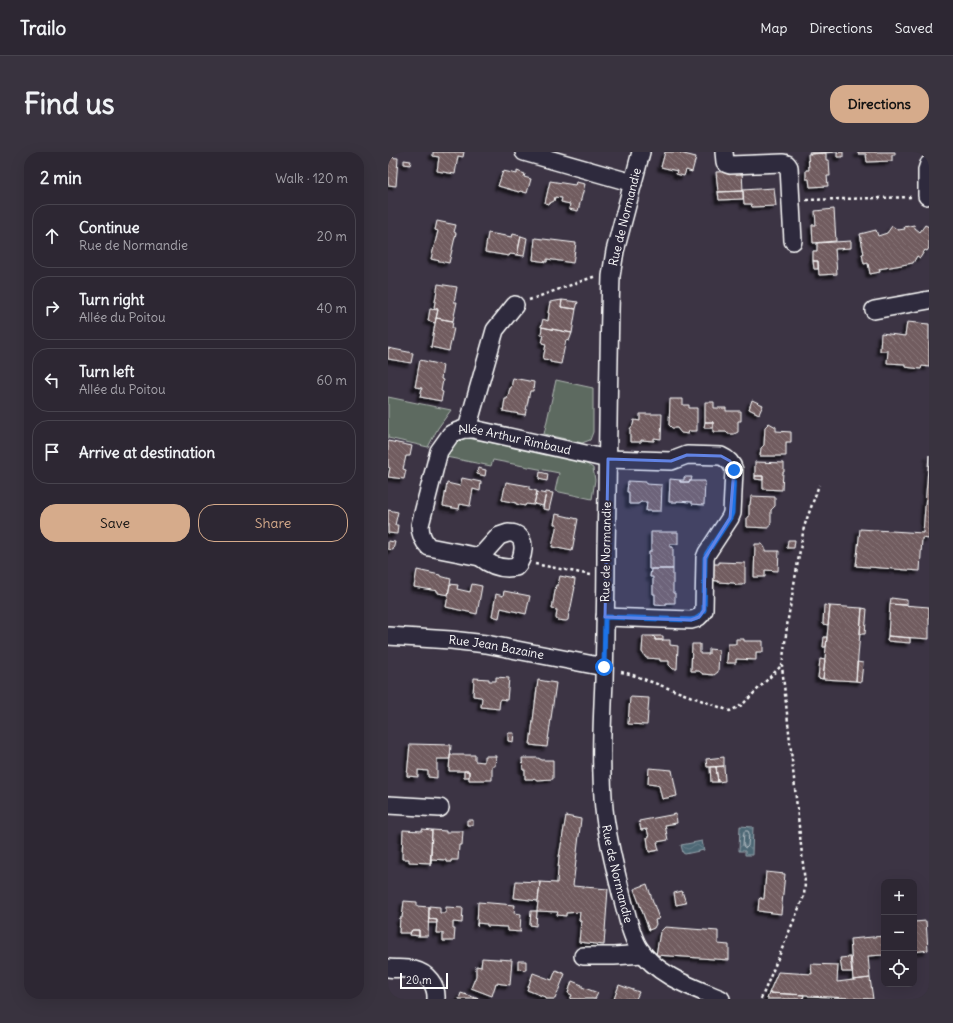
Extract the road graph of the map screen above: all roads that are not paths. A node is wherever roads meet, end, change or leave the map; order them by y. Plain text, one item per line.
1 (524, 152) edge
2 (641, 152) edge
3 (724, 152) edge
4 (929, 164) edge
5 (633, 183) junction
6 (927, 196) road end
7 (793, 242) dead end
8 (929, 300) edge
9 (515, 305) road end
10 (874, 310) dead end
11 (467, 429) junction
12 (608, 459) junction
13 (480, 558) junction
14 (605, 617) junction
15 (388, 636) edge
16 (604, 667) junction
17 (388, 805) edge
18 (440, 808) dead end
19 (643, 954) junction
20 (583, 956) dead end
21 (388, 968) edge
22 (436, 999) edge
23 (721, 999) edge

1 - 5 street
2 - 5 street, Rue de Normandie
3 - 7 street
4 - 6 street
5 - 12 street, Rue de Normandie
8 - 10 street
9 - 11 street
11 - 12 street, Allée Arthur Rimbaud
11 - 13 street, Allée Arthur Rimbaud
12 - 14 street, Rue de Normandie
12 - 14 street, Allée Arthur Rimbaud
13 - 13 street, Allée Arthur Rimbaud
14 - 16 street, Rue de Normandie
15 - 16 street, Rue Jean Bazaine
16 - 19 street, Rue de Normandie
17 - 18 street
19 - 20 street
19 - 23 street, Rue de Normandie
21 - 22 street

